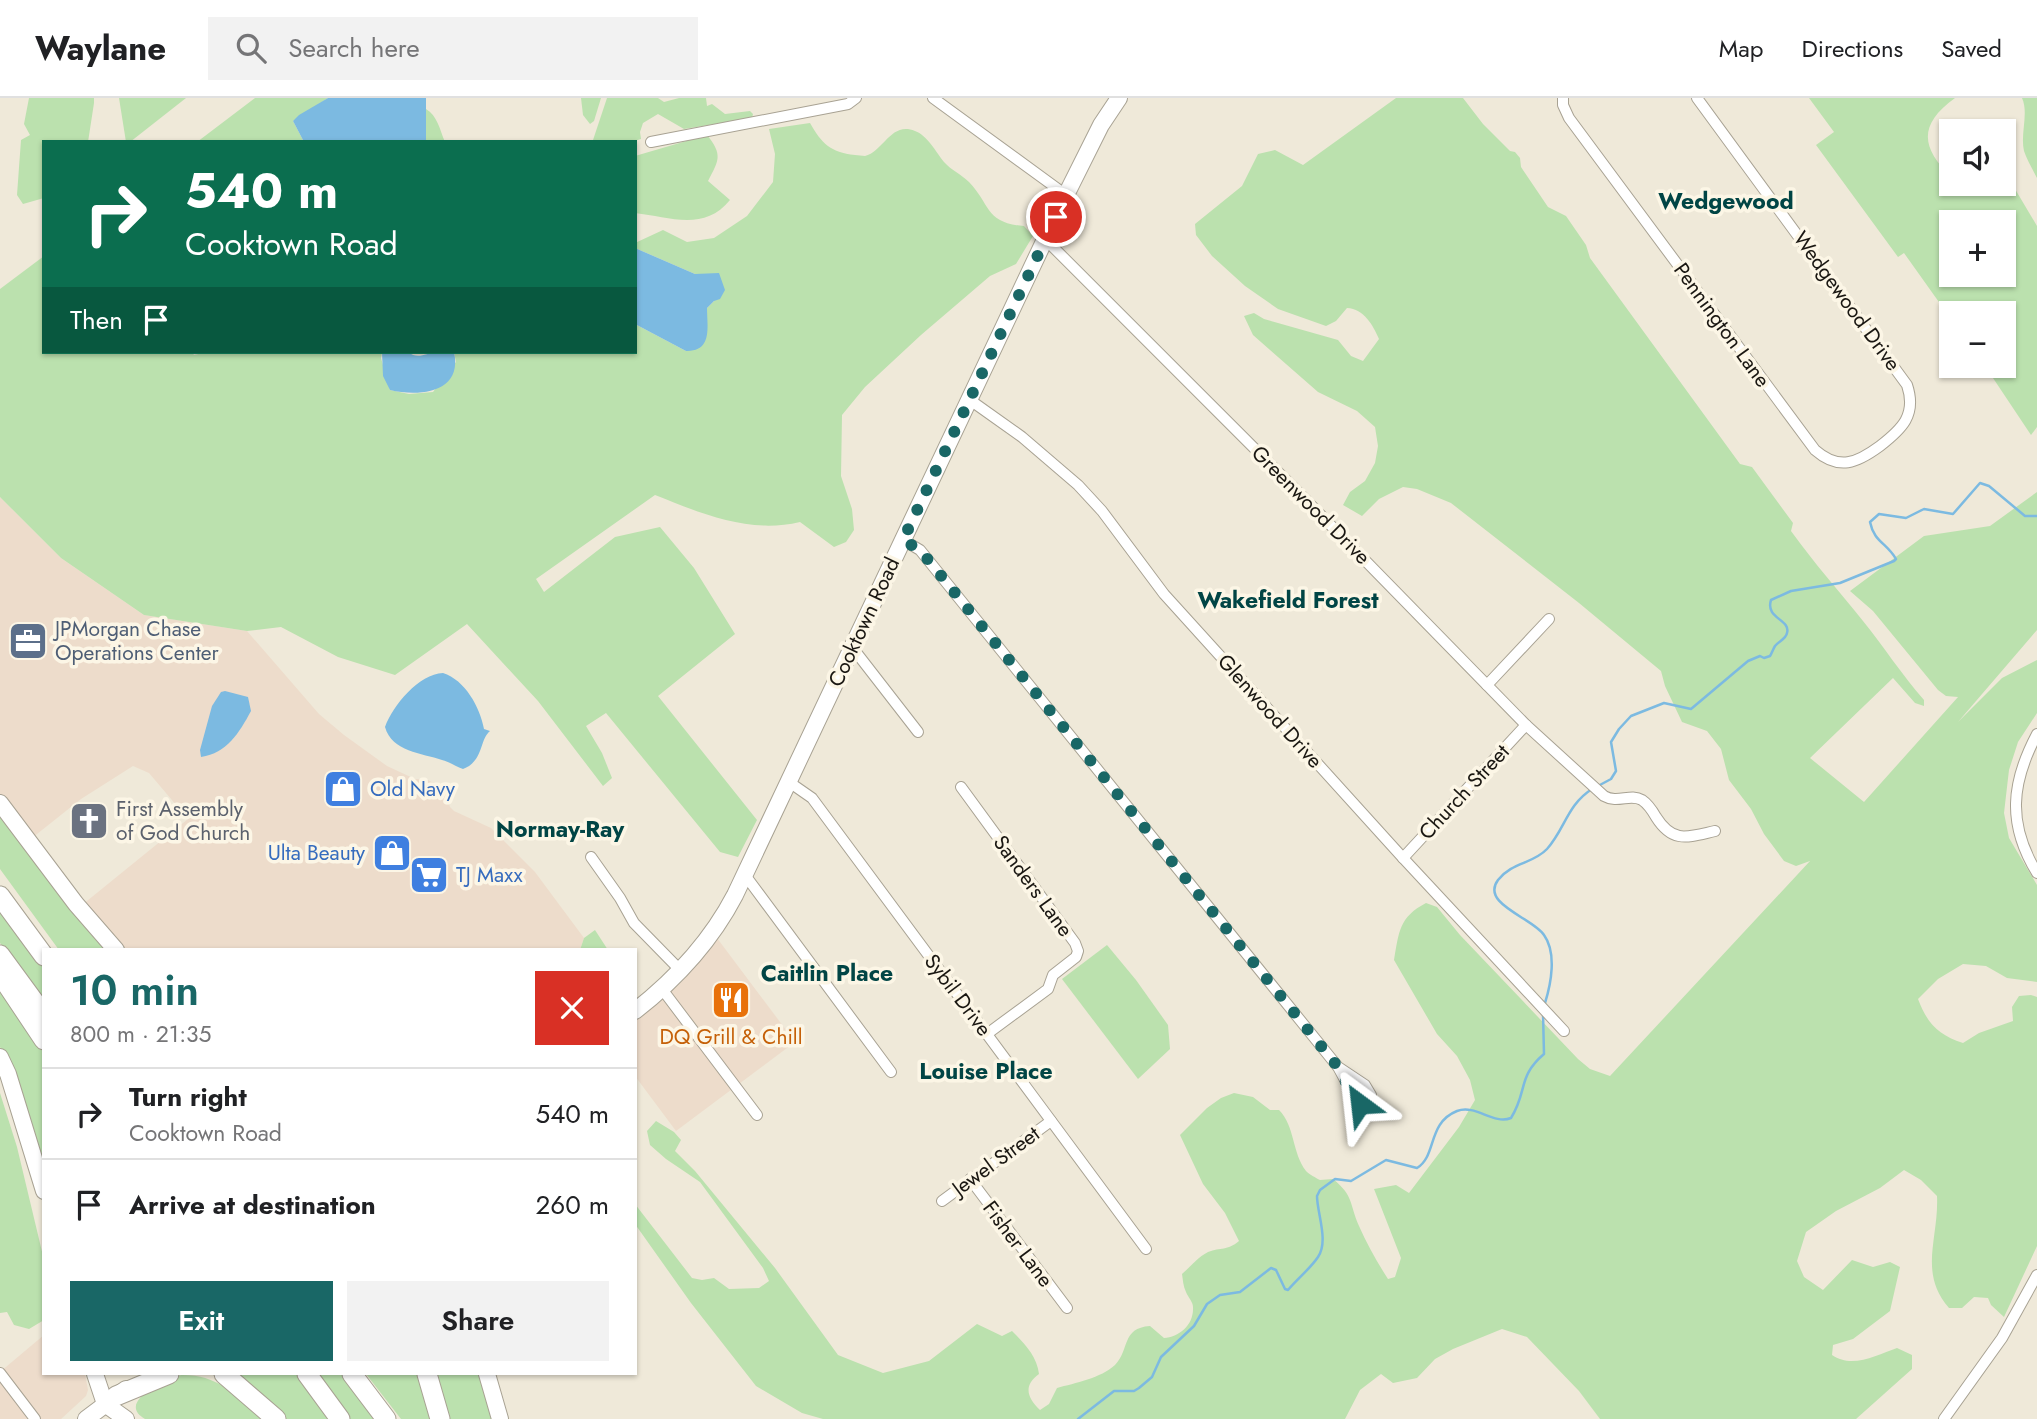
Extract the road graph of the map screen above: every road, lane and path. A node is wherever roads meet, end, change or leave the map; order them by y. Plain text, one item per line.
1 (856, 98) edge
2 (933, 98) edge
3 (1119, 98) edge
4 (1563, 98) edge
5 (1697, 98) edge
6 (951, 103) edge
7 (651, 142) dead end
8 (1066, 195) junction
9 (1046, 240) junction
10 (970, 400) junction
11 (1909, 407) joint
12 (903, 540) junction
13 (1549, 619) dead end
14 (852, 647) junction
15 (1487, 685) junction
16 (1526, 725) junction
17 (918, 732) dead end
18 (2037, 734) edge
19 (789, 782) junction
20 (961, 788) dead end
21 (0, 803) edge
22 (1715, 831) dead end
23 (590, 857) dead end
24 (1403, 858) junction
25 (2037, 873) edge
26 (745, 875) junction
27 (0, 896) edge
28 (114, 948) edge
29 (42, 953) edge
30 (0, 955) edge
31 (681, 971) junction
32 (0, 974) edge
33 (662, 989) junction
34 (637, 1009) edge
35 (42, 1012) edge
36 (1563, 1031) dead end
37 (987, 1034) junction
38 (42, 1037) edge
39 (0, 1056) edge
40 (1338, 1067) dead end
41 (891, 1072) dead end
42 (757, 1115) dead end
43 (1051, 1121) junction
44 (970, 1179) junction
45 (42, 1184) edge
46 (942, 1201) dead end
47 (1146, 1249) dead end
48 (2037, 1275) edge
49 (1067, 1308) dead end
50 (0, 1373) edge
51 (96, 1375) edge
52 (145, 1375) edge
53 (167, 1375) edge
54 (214, 1375) edge
55 (308, 1375) edge
56 (353, 1375) edge
57 (427, 1375) edge
58 (487, 1375) edge
59 (231, 1380) edge
60 (111, 1400) junction
61 (34, 1419) edge
62 (86, 1419) edge
63 (126, 1419) edge
64 (275, 1419) edge
65 (340, 1419) edge
66 (386, 1419) edge
67 (440, 1419) edge
68 (500, 1419) edge
69 (1944, 1419) edge

1 - 7 street
2 - 6 street
3 - 8 street, Cooktown Road
4 - 11 street, Pennington Lane
5 - 11 street, Wedgewood Drive
6 - 8 street
8 - 9 street, Cooktown Road
9 - 10 street, Cooktown Road
9 - 15 street, Greenwood Drive
10 - 12 street, Cooktown Road
10 - 24 street, Glenwood Drive
12 - 14 street, Cooktown Road
12 - 40 street
13 - 15 street
14 - 17 street
14 - 19 street, Cooktown Road
15 - 16 street, Greenwood Drive
16 - 22 street, Greenwood Drive
16 - 24 street, Church Street
18 - 25 street
19 - 26 street, Cooktown Road
19 - 37 street, Sybil Drive
20 - 37 street, Sanders Lane
21 - 28 street
23 - 31 street
24 - 36 street, Glenwood Drive
26 - 31 street, Cooktown Road
26 - 41 street
27 - 29 highway
30 - 35 highway
31 - 33 street, Cooktown Road
32 - 38 highway
33 - 34 street, Cooktown Road
33 - 42 street
37 - 43 street, Sybil Drive
39 - 45 street
43 - 44 street, Jewel Street
43 - 47 street, Sybil Drive
44 - 46 street, Jewel Street
44 - 49 street, Fisher Lane
48 - 69 street
50 - 61 street
51 - 60 street
52 - 60 street
53 - 60 highway
54 - 59 highway
55 - 65 highway
56 - 66 highway
57 - 67 highway
58 - 68 street
59 - 64 highway
60 - 62 street
60 - 63 street

